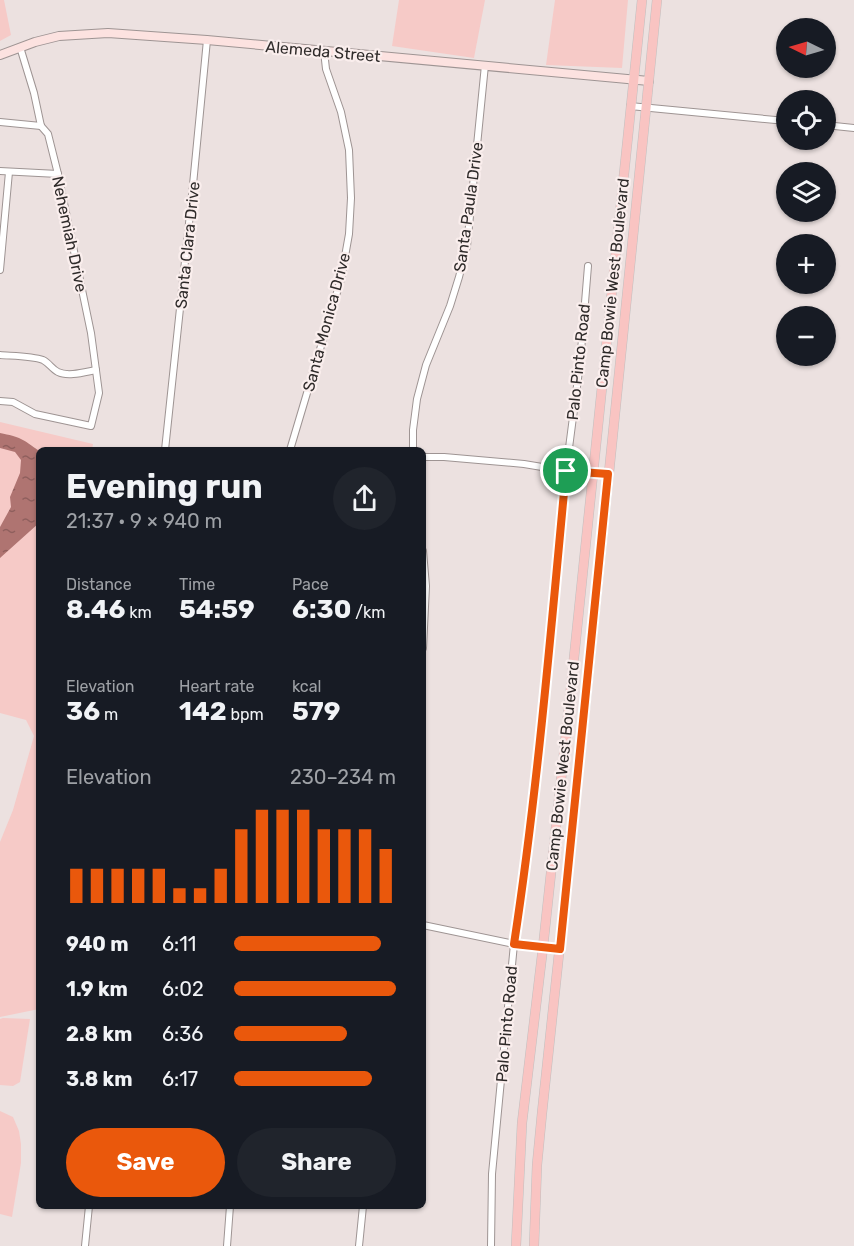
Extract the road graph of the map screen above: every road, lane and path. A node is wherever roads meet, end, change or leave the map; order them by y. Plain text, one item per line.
1 (642, 0) edge
2 (657, 0) edge
3 (207, 40) junction
4 (20, 47) junction
5 (324, 51) junction
6 (0, 55) edge
7 (485, 65) junction
8 (633, 79) junction
9 (649, 81) junction
10 (630, 106) junction
11 (646, 108) junction
12 (776, 120) edge
13 (0, 122) edge
14 (41, 126) junction
15 (836, 126) edge
16 (854, 128) edge
17 (0, 171) edge
18 (9, 172) junction
19 (58, 174) junction
20 (588, 266) dead end
21 (0, 270) edge
22 (0, 355) edge
23 (96, 370) junction
24 (0, 401) edge
25 (165, 447) edge
26 (291, 447) edge
27 (413, 447) edge
28 (426, 457) edge
29 (566, 471) junction
30 (594, 472) junction
31 (608, 474) junction
32 (569, 706) junction
33 (585, 709) junction
34 (426, 926) edge
35 (514, 944) junction
36 (543, 947) junction
37 (560, 949) junction
38 (89, 1209) edge
39 (230, 1209) edge
40 (363, 1209) edge
41 (85, 1246) edge
42 (228, 1246) edge
43 (359, 1246) edge
44 (492, 1246) edge
45 (516, 1246) edge
46 (534, 1246) edge

1 - 8 main road, Camp Bowie West Boulevard
2 - 9 main road, Camp Bowie West Boulevard
3 - 4 street, Alemeda Street
3 - 5 street, Alemeda Street
3 - 25 street, Santa Clara Drive
4 - 6 street, Alemeda Street
4 - 14 street, Nehemiah Drive
5 - 7 street, Alemeda Street
5 - 26 street, Santa Monica Drive
7 - 8 street, Alemeda Street
7 - 27 street, Santa Paula Drive
8 - 9 street, Alemeda Street
8 - 10 main road, Camp Bowie West Boulevard
9 - 11 main road, Camp Bowie West Boulevard
10 - 11 street
10 - 30 main road, Camp Bowie West Boulevard
11 - 12 street
11 - 31 main road, Camp Bowie West Boulevard
13 - 14 street
14 - 19 street, Nehemiah Drive
15 - 16 street
17 - 18 street
18 - 19 street
18 - 21 street
19 - 23 street, Nehemiah Drive
20 - 29 street, Palo Pinto Road
22 - 23 street
23 - 24 street, Nehemiah Drive
28 - 29 street
29 - 30 street
29 - 35 street, Palo Pinto Road
30 - 31 street
30 - 32 main road, Camp Bowie West Boulevard
31 - 33 main road, Camp Bowie West Boulevard
32 - 33 main road
32 - 36 main road, Camp Bowie West Boulevard
33 - 37 main road, Camp Bowie West Boulevard
34 - 35 street
35 - 36 street
35 - 44 street, Palo Pinto Road
36 - 37 street
36 - 45 main road, Camp Bowie West Boulevard
37 - 46 main road, Camp Bowie West Boulevard
38 - 41 street
39 - 42 street
40 - 43 street

